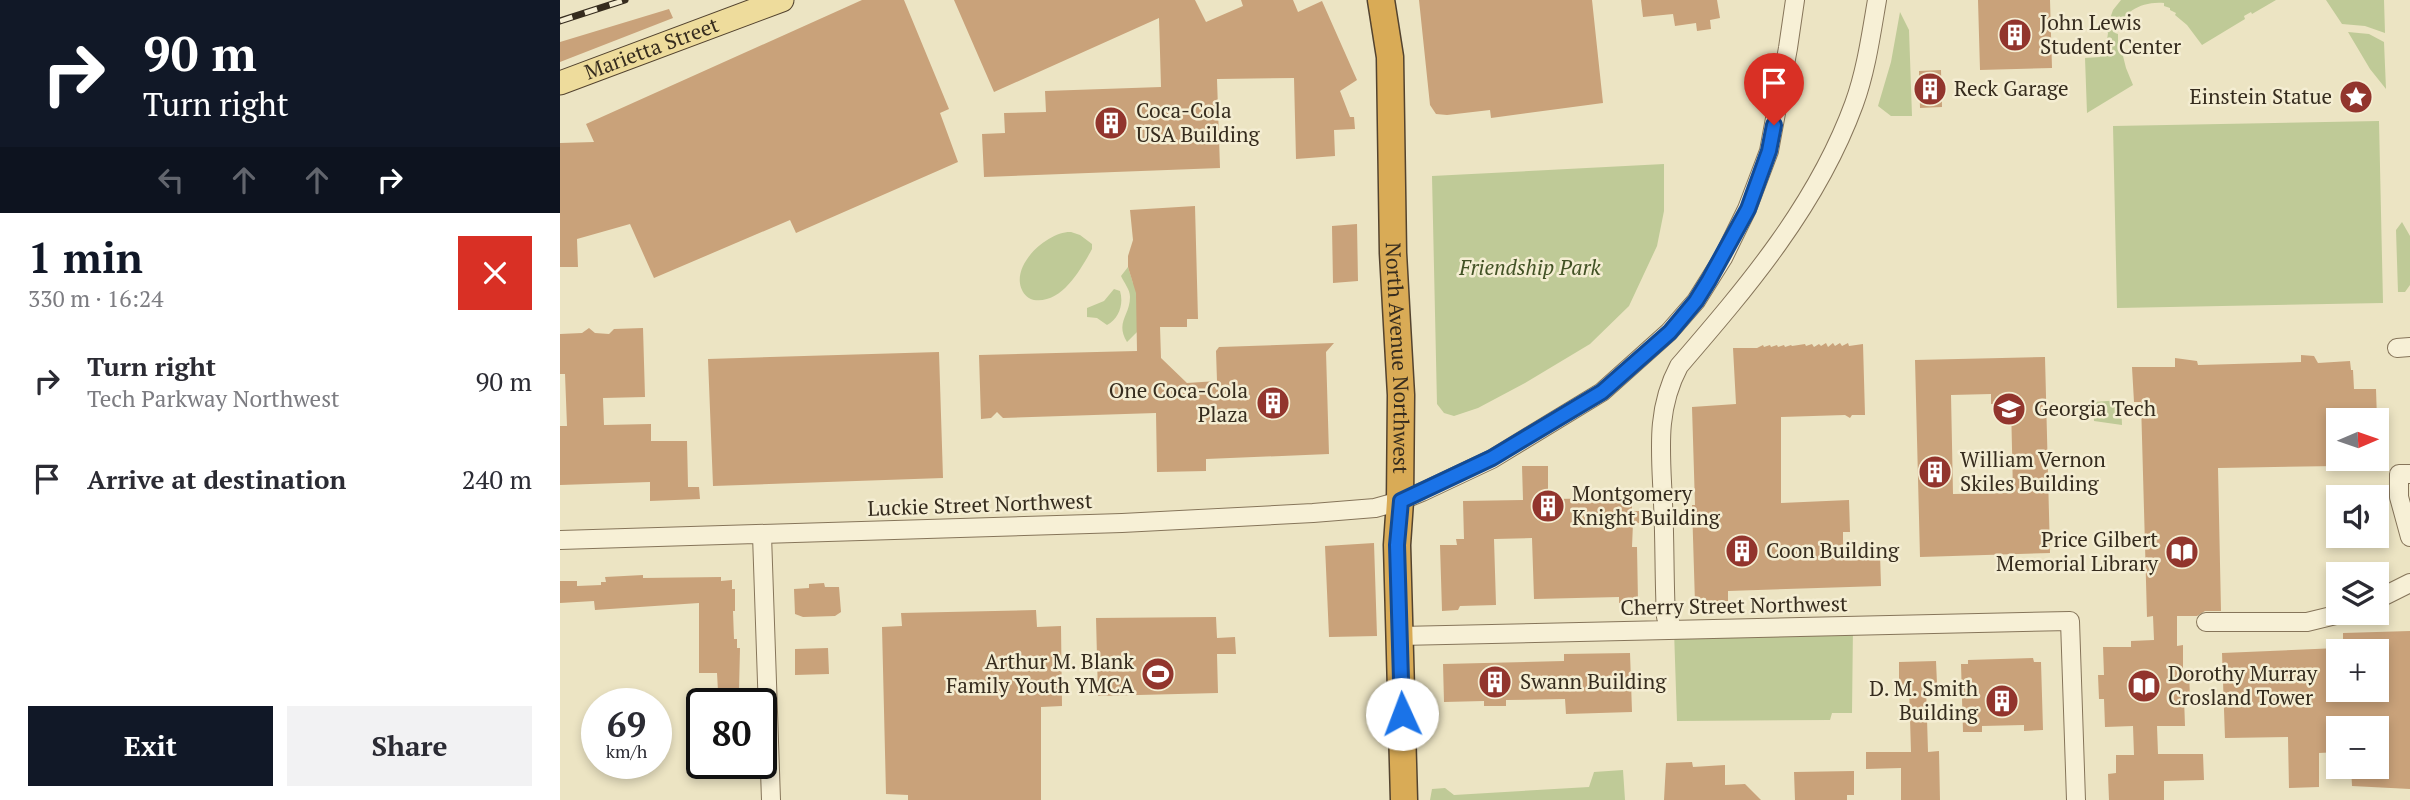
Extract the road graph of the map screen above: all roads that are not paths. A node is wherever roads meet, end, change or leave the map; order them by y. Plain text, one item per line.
1 (782, 0) edge
2 (1381, 0) edge
3 (1795, 0) edge
4 (1877, 0) edge
5 (560, 83) edge
6 (2404, 474) edge
7 (1401, 501) junction
8 (762, 535) junction
9 (2410, 537) edge
10 (560, 540) edge
11 (2410, 583) edge
12 (2389, 594) edge
13 (2326, 617) edge
14 (2206, 622) dead end
15 (1674, 630) junction
16 (1400, 636) junction
17 (771, 800) edge
18 (1405, 800) edge
19 (2076, 800) edge

1 - 5 main road, Marietta Street
2 - 7 highway, North Avenue Northwest
3 - 7 street, Luckie Street Northwest
4 - 15 street
6 - 9 street
7 - 8 street, Luckie Street Northwest
7 - 16 highway, North Avenue Northwest
8 - 10 street, Luckie Street Northwest
8 - 17 street
11 - 12 street
13 - 14 street
15 - 16 street, Cherry Street Northwest
15 - 19 street, Cherry Street Northwest
16 - 18 highway, North Avenue Northwest

